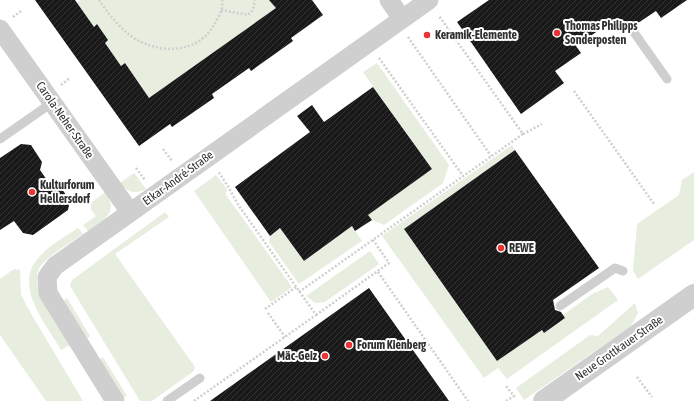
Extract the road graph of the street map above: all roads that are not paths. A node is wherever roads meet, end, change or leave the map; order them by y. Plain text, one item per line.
1 (389, 0) edge
2 (428, 1) edge
3 (404, 27) junction
4 (0, 29) edge
5 (633, 31) dead end
6 (667, 80) dead end
7 (53, 102) junction
8 (0, 139) edge
9 (130, 212) junction
10 (623, 270) dead end
11 (694, 295) edge
12 (560, 306) dead end
13 (200, 378) dead end
14 (115, 401) edge
15 (167, 401) edge
16 (544, 401) edge

1 - 3 street
2 - 3 street, Etkar-André-Straße
3 - 9 street, Etkar-André-Straße
4 - 7 street, Carola-Neher-Straße
5 - 6 lane
7 - 8 lane
7 - 9 street, Carola-Neher-Straße
9 - 14 street, Etkar-André-Straße
10 - 12 lane
11 - 16 street, Neue Grottkauer Straße
13 - 15 lane

